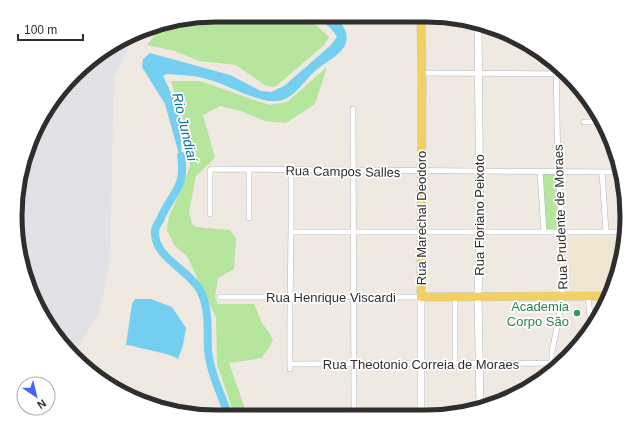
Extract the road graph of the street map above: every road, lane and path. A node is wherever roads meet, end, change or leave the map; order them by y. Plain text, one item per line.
1 (421, 22) edge
2 (478, 30) edge
3 (422, 73) junction
4 (479, 74) junction
5 (556, 74) joint
6 (353, 109) dead end
7 (584, 122) dead end
8 (596, 122) edge
9 (249, 169) junction
10 (291, 170) junction
11 (354, 170) junction
12 (421, 171) junction
13 (479, 171) junction
14 (540, 171) junction
15 (558, 172) junction
16 (602, 172) junction
17 (614, 172) edge
18 (210, 214) dead end
19 (250, 218) dead end
20 (292, 232) junction
21 (480, 232) junction
22 (544, 232) junction
23 (562, 232) junction
24 (606, 232) junction
25 (620, 232) edge
26 (354, 233) junction
27 (421, 233) junction
28 (478, 296) junction
29 (562, 296) junction
30 (588, 296) junction
31 (602, 296) edge
32 (220, 297) dead end
33 (289, 297) junction
34 (354, 297) junction
35 (421, 297) junction
36 (455, 297) junction
37 (590, 319) edge
38 (421, 363) junction
39 (454, 363) junction
40 (480, 363) junction
41 (354, 364) junction
42 (552, 364) edge
43 (549, 366) edge
44 (480, 402) edge
45 (354, 410) edge
46 (421, 410) edge

1 - 3 main road, Rua Marechal Deodoro
2 - 4 street, Rua Floriano Peixoto
3 - 4 street
3 - 12 main road, Rua Marechal Deodoro
4 - 5 street
4 - 13 street, Rua Floriano Peixoto
5 - 15 street, Rua Prudente de Moraes
6 - 11 street
7 - 8 street
9 - 10 street, Rua Campos Salles
9 - 18 street, Rua Campos Salles
9 - 19 street
10 - 11 street, Rua Campos Salles
10 - 20 street
11 - 12 street, Rua Campos Salles
11 - 26 street
12 - 13 street, Rua Campos Salles
12 - 27 main road, Rua Marechal Deodoro
13 - 14 street, Rua Campos Salles
13 - 21 street, Rua Floriano Peixoto
14 - 15 street, Rua Campos Salles
14 - 22 street
15 - 16 street, Rua Campos Salles
15 - 23 street, Rua Prudente de Moraes
16 - 17 street, Rua Campos Salles
16 - 24 street
20 - 26 street
20 - 33 street
21 - 22 street
21 - 27 street
21 - 28 street, Rua Floriano Peixoto
22 - 23 street
23 - 24 street
23 - 29 street, Rua Prudente de Moraes
24 - 25 street
26 - 27 street
26 - 34 street
27 - 35 main road, Rua Marechal Deodoro
28 - 29 main road, Rua Henrique Viscardi
28 - 36 main road, Rua Henrique Viscardi
28 - 40 street, Rua Floriano Peixoto
29 - 30 main road, Rua Henrique Viscardi
29 - 42 street, Rua Prudente de Moraes
30 - 31 main road, Rua Henrique Viscardi
30 - 37 street
32 - 33 street, Rua Henrique Viscardi
33 - 34 street, Rua Henrique Viscardi
33 - 41 street, Rua Theotonio Correia de Moraes
34 - 35 street, Rua Henrique Viscardi
34 - 41 street
35 - 36 main road, Rua Henrique Viscardi
35 - 38 street, Rua Marechal Deodoro
36 - 39 street
38 - 39 street, Rua Theotonio Correia de Moraes
38 - 41 street, Rua Theotonio Correia de Moraes
38 - 46 street, Rua Marechal Deodoro
39 - 40 street, Rua Theotonio Correia de Moraes
40 - 43 street, Rua Theotonio Correia de Moraes
40 - 44 street, Rua Floriano Peixoto
41 - 45 street

